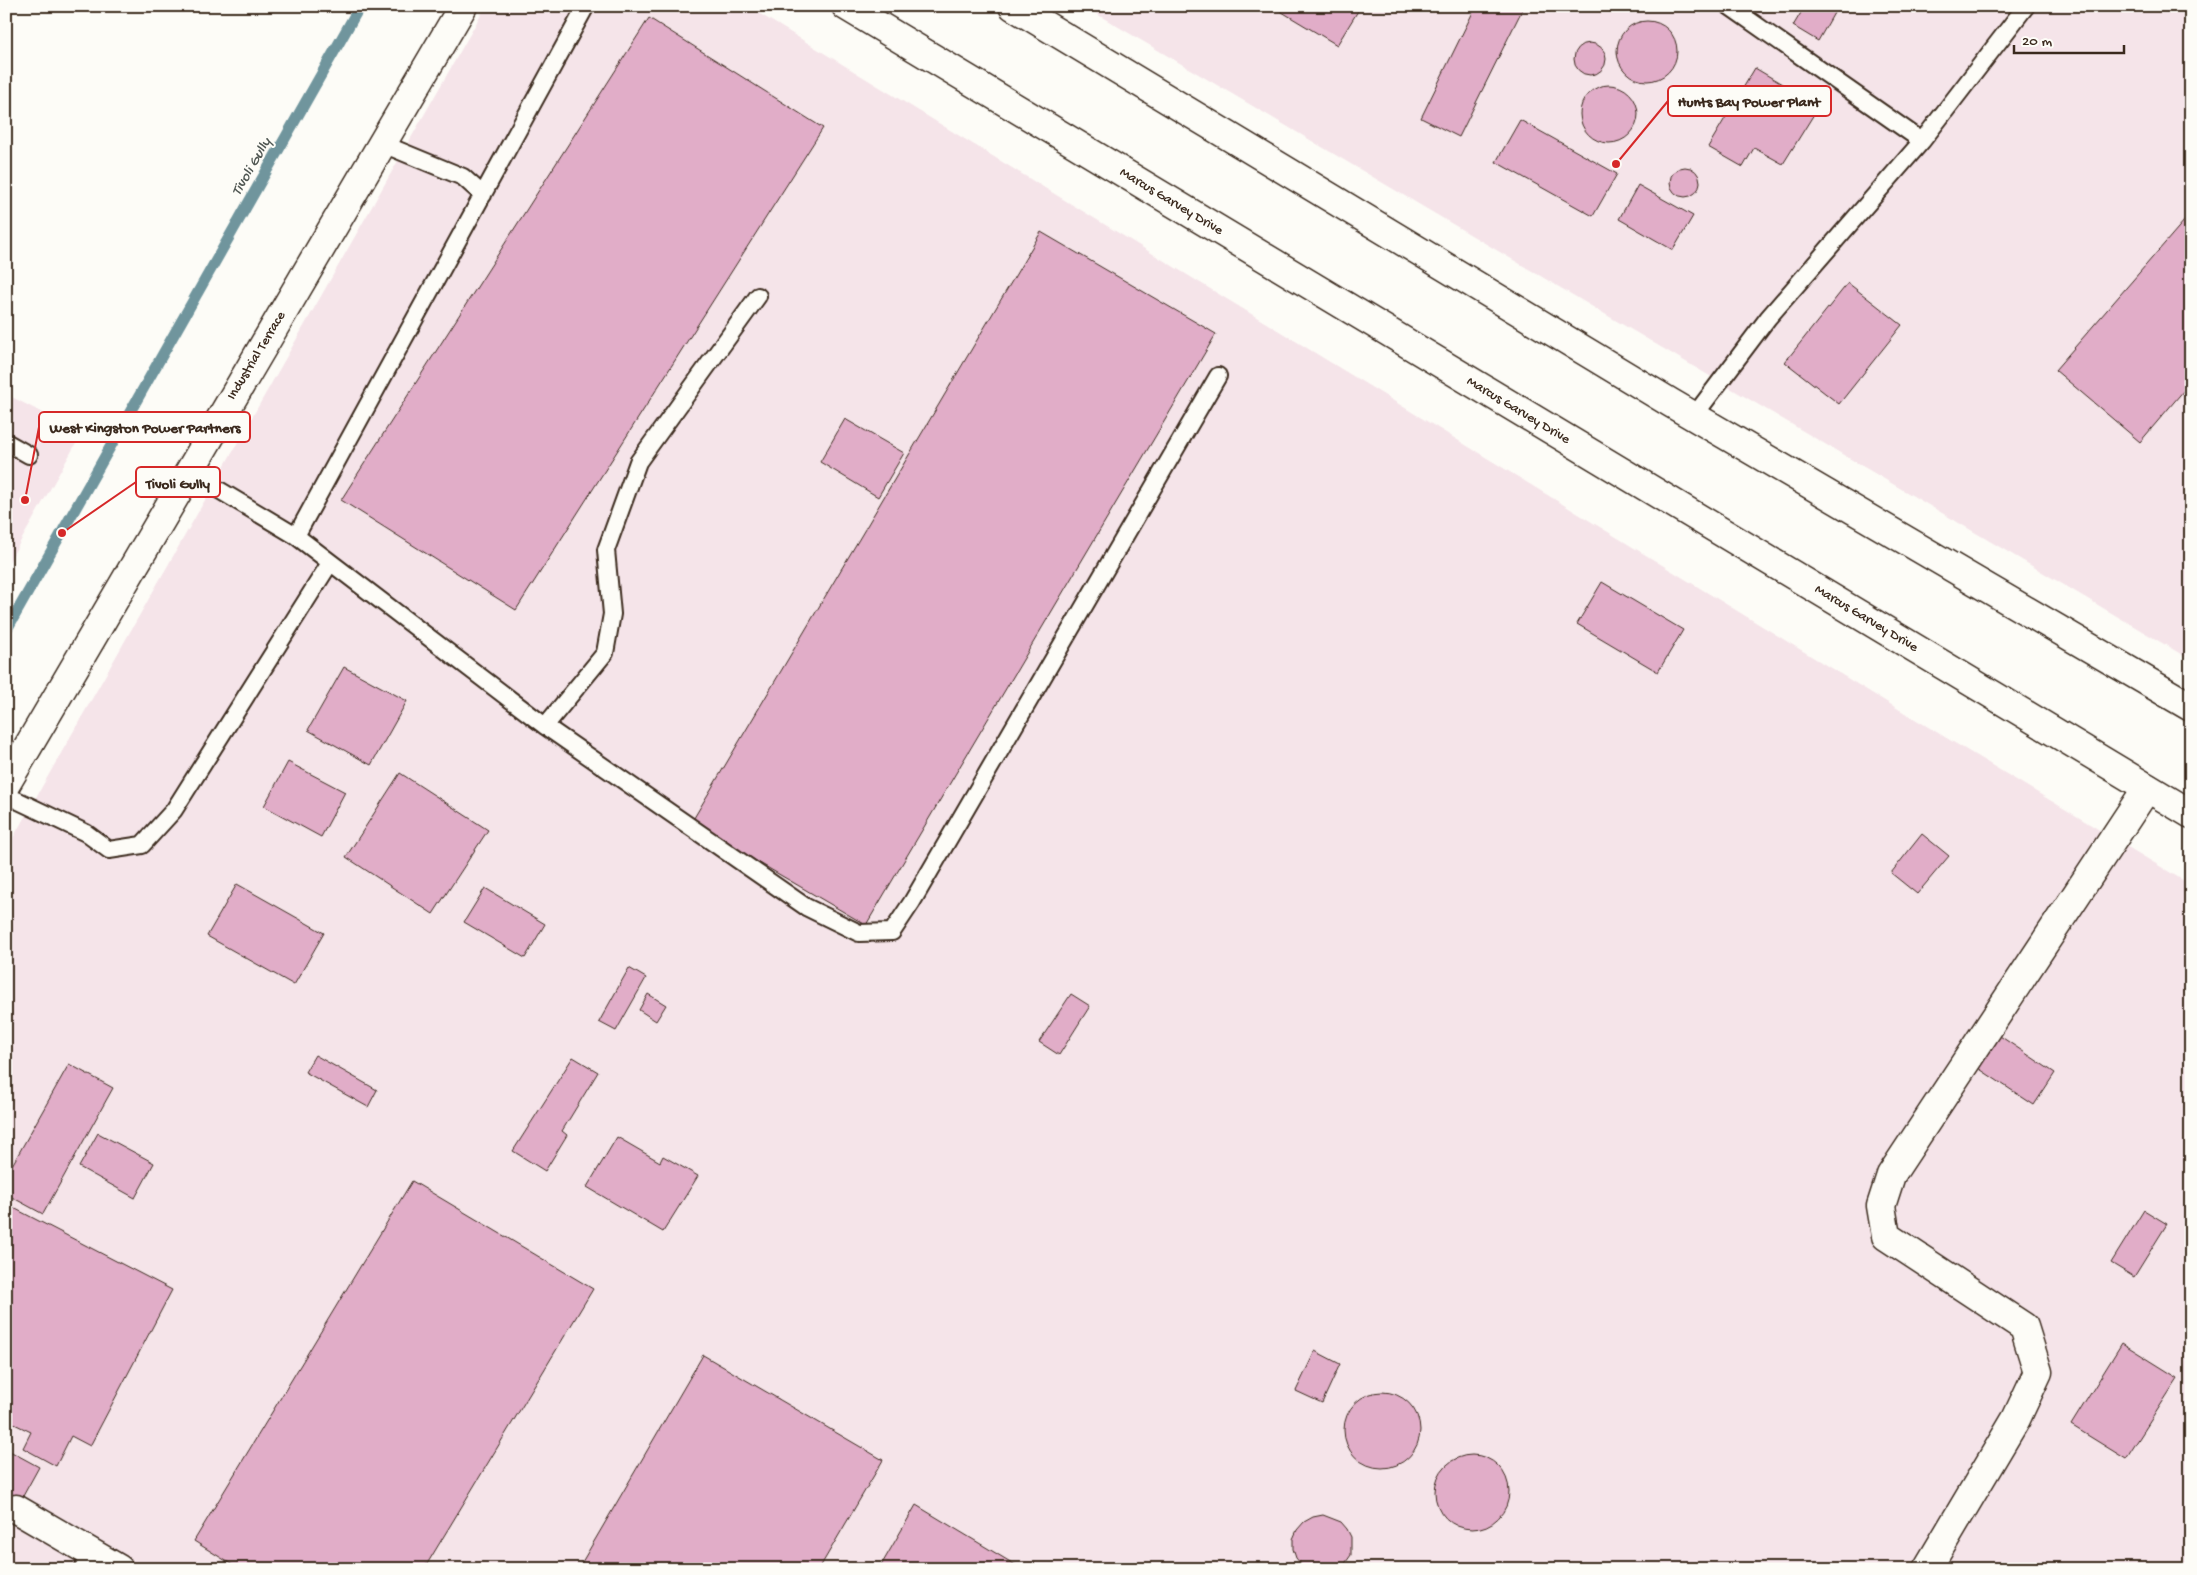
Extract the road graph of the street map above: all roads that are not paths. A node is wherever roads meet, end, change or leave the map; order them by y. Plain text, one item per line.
1 (463, 6) edge
2 (586, 6) edge
3 (846, 6) edge
4 (1013, 6) edge
5 (1729, 6) edge
6 (2026, 6) edge
7 (1922, 141) junction
8 (383, 144) junction
9 (483, 195) junction
10 (758, 296) dead end
11 (1218, 376) dead end
12 (1694, 416) junction
13 (6, 442) edge
14 (30, 455) dead end
15 (189, 472) junction
16 (296, 536) junction
17 (330, 563) junction
18 (2191, 707) edge
19 (545, 726) junction
20 (6, 784) edge
21 (2147, 788) junction
22 (6, 795) edge
23 (2191, 814) edge
24 (16, 1509) dead end
25 (87, 1561) edge
26 (119, 1569) edge
27 (1926, 1569) edge

1 - 8 main road, Industrial Terrace
2 - 9 lane
3 - 21 main road, Marcus Garvey Drive
4 - 12 main road
5 - 7 lane
6 - 7 lane
7 - 12 lane
8 - 9 lane
8 - 15 main road, Industrial Terrace
9 - 16 lane
10 - 19 lane
11 - 19 lane
12 - 18 main road
13 - 14 lane
15 - 16 lane
15 - 20 main road, Industrial Terrace
16 - 17 lane
17 - 19 lane
17 - 22 lane
21 - 23 main road, Marcus Garvey Drive
21 - 27 main road
24 - 25 main road
25 - 26 main road

